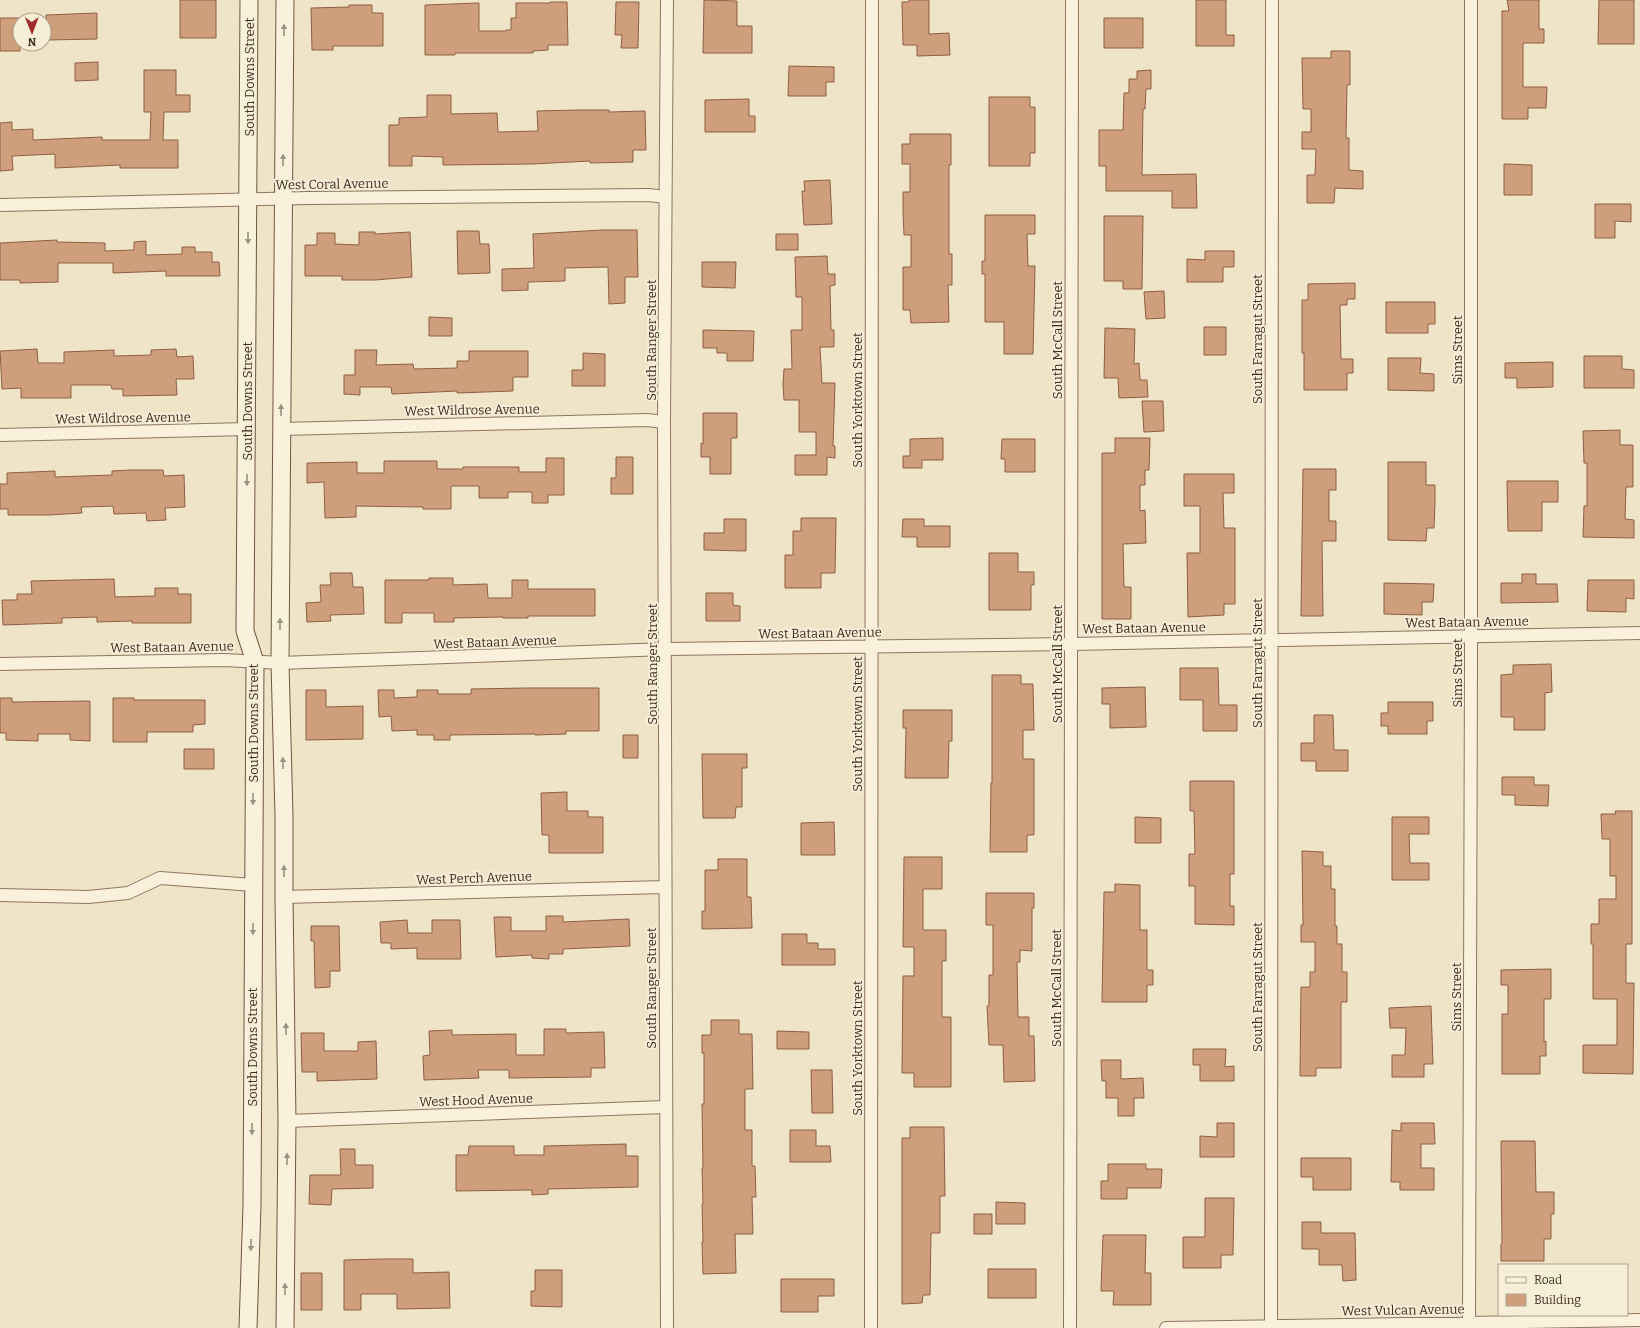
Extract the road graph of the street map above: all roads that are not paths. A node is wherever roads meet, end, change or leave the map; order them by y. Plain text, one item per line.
1 (249, 0) edge
2 (285, 0) edge
3 (667, 0) edge
4 (872, 0) edge
5 (1072, 0) edge
6 (1272, 0) edge
7 (1471, 0) edge
8 (665, 197) junction
9 (248, 199) junction
10 (283, 199) junction
11 (0, 205) edge
12 (664, 422) junction
13 (247, 429) junction
14 (281, 429) junction
15 (0, 435) edge
16 (1640, 633) edge
17 (1471, 636) junction
18 (1271, 640) junction
19 (1071, 644) junction
20 (871, 646) junction
21 (666, 649) junction
22 (255, 662) junction
23 (280, 663) junction
24 (0, 664) edge
25 (253, 885) junction
26 (665, 887) junction
27 (0, 895) edge
28 (284, 897) junction
29 (665, 1107) junction
30 (287, 1121) junction
31 (1640, 1320) edge
32 (1469, 1323) junction
33 (1270, 1326) junction
34 (248, 1328) edge
35 (285, 1328) edge
36 (667, 1328) edge
37 (871, 1328) edge
38 (1070, 1328) edge
39 (1166, 1328) edge

1 - 9 main road, South Downs Street
10 -> 2 main road, South Downs Street
3 - 8 street, South Ranger Street
4 - 20 street, South Yorktown Street
5 - 19 street, South McCall Street
6 - 18 street, South Farragut Street
7 - 17 street, Sims Street
8 - 10 street, West Coral Avenue
8 - 12 street, South Ranger Street
9 - 10 street, West Coral Avenue
9 - 11 street, West Coral Avenue
9 -> 13 main road, South Downs Street
14 -> 10 main road, South Downs Street
12 - 14 street, West Wildrose Avenue
12 - 21 street, South Ranger Street
13 - 15 street, West Wildrose Avenue
13 -> 22 main road, South Downs Street
23 -> 14 main road, South Downs Street
16 - 17 street, West Bataan Avenue
17 - 18 street, West Bataan Avenue
17 - 32 street, Sims Street
18 - 19 street, West Bataan Avenue
18 - 33 street, South Farragut Street
19 - 20 street, West Bataan Avenue
19 - 38 street, South McCall Street
20 - 21 street, West Bataan Avenue
20 - 37 street, South Yorktown Street
21 - 23 street, West Bataan Avenue
21 - 26 street, South Ranger Street
22 - 23 street, West Bataan Avenue
22 - 24 street, West Bataan Avenue
22 -> 25 main road, South Downs Street
28 -> 23 main road, South Downs Street
25 - 27 street
25 -> 34 main road, South Downs Street
26 - 28 street, West Perch Avenue
26 - 29 street, South Ranger Street
30 -> 28 main road, South Downs Street
29 - 30 street, West Hood Avenue
29 - 36 street, South Ranger Street
35 -> 30 main road, South Downs Street
31 - 32 street, West Vulcan Avenue
32 - 33 street, West Vulcan Avenue
33 - 39 street, West Vulcan Avenue

